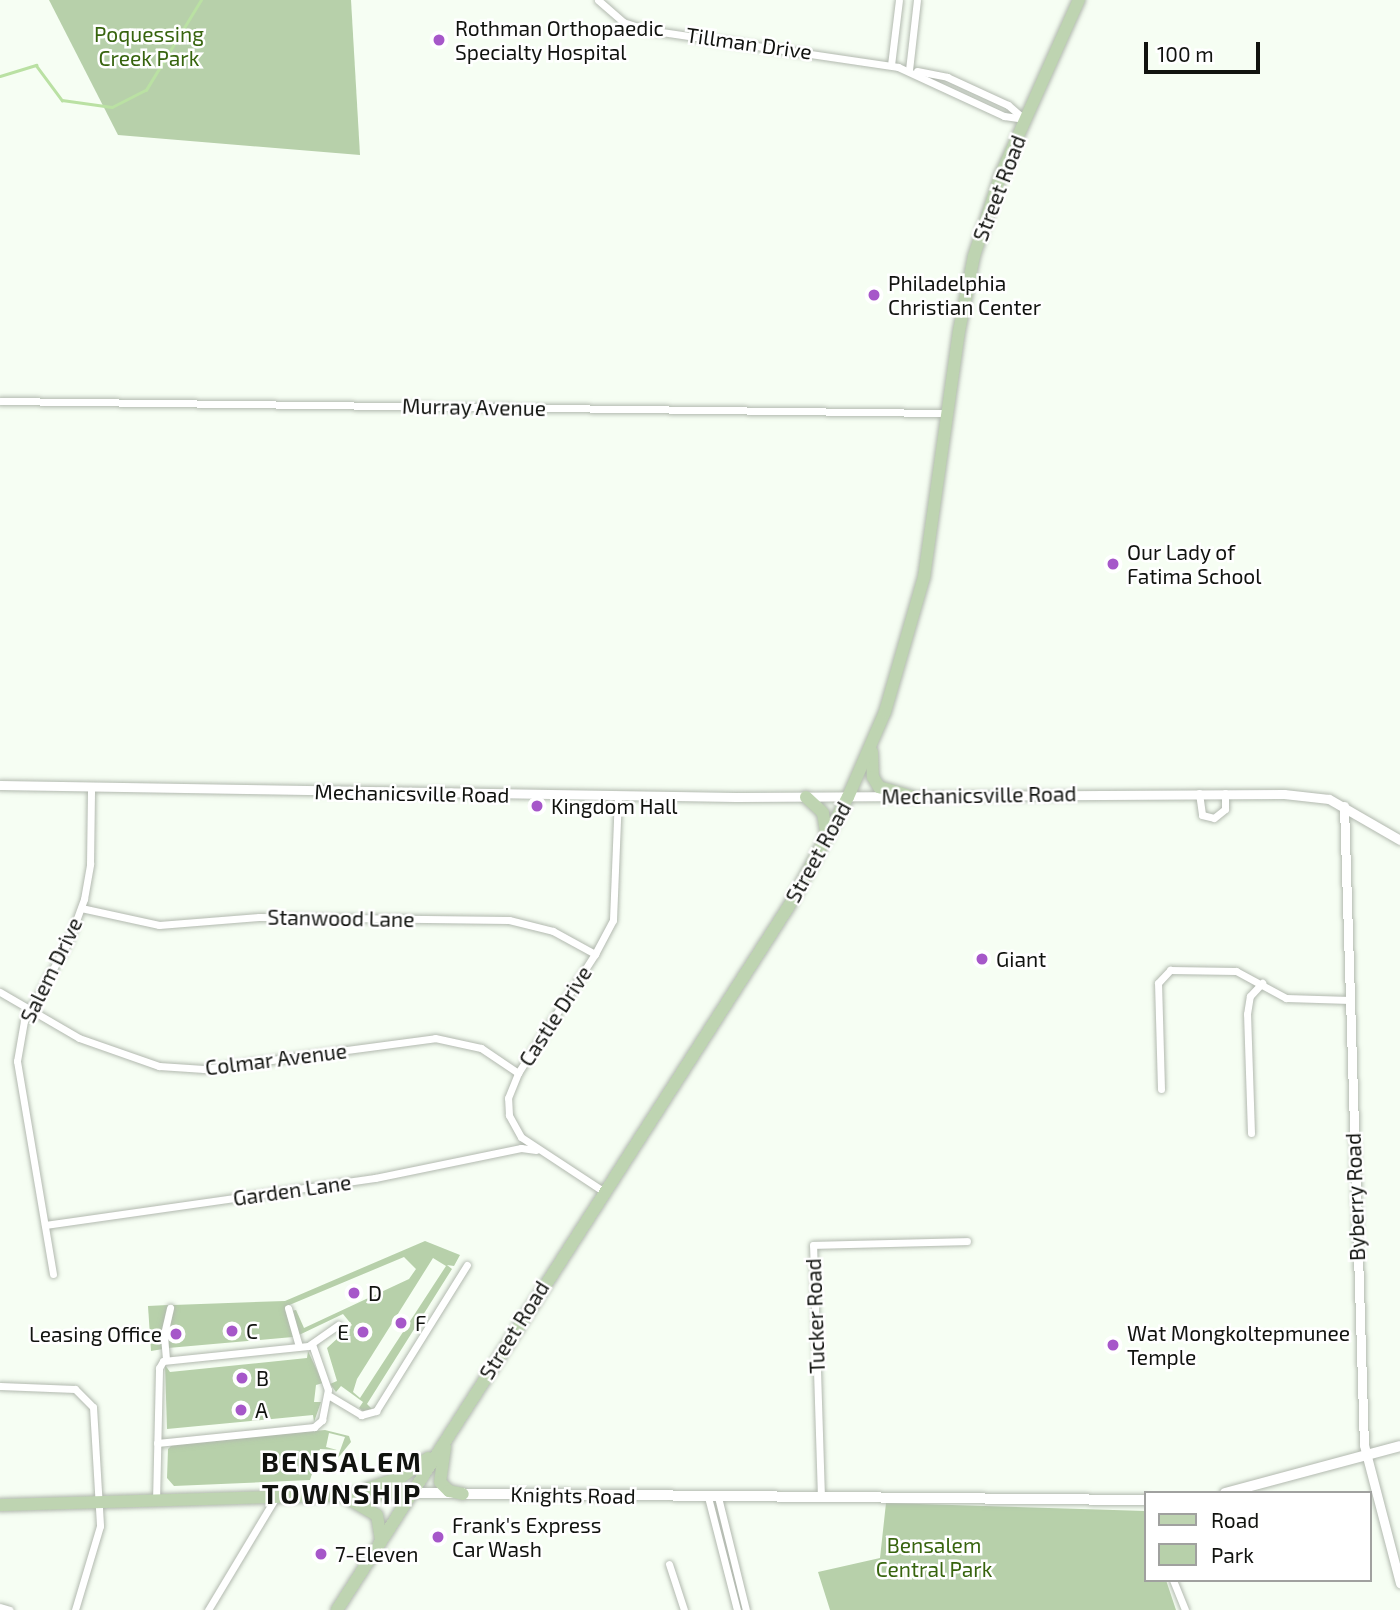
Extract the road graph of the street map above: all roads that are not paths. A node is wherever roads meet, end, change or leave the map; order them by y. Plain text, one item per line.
1 (598, 0) edge
2 (899, 0) edge
3 (917, 0) edge
4 (1079, 0) edge
5 (891, 65) junction
6 (909, 70) junction
7 (1025, 119) junction
8 (0, 401) edge
9 (948, 414) junction
10 (873, 742) junction
11 (0, 785) edge
12 (91, 788) junction
13 (1199, 793) junction
14 (1226, 793) junction
15 (618, 796) junction
16 (806, 797) junction
17 (848, 797) junction
18 (914, 797) junction
19 (1344, 806) junction
20 (827, 839) junction
21 (1400, 840) edge
22 (81, 908) junction
23 (595, 954) junction
24 (1262, 983) junction
25 (0, 992) edge
26 (1350, 1000) junction
27 (29, 1011) junction
28 (518, 1073) junction
29 (1161, 1089) dead end
30 (1251, 1133) dead end
31 (536, 1150) junction
32 (603, 1191) junction
33 (45, 1225) junction
34 (967, 1241) dead end
35 (467, 1265) dead end
36 (54, 1275) dead end
37 (170, 1308) dead end
38 (288, 1308) dead end
39 (338, 1325) dead end
40 (312, 1344) junction
41 (299, 1346) junction
42 (166, 1359) junction
43 (0, 1386) edge
44 (328, 1395) junction
45 (447, 1437) junction
46 (157, 1443) junction
47 (1400, 1446) edge
48 (1365, 1455) junction
49 (1232, 1491) edge
50 (411, 1493) junction
51 (463, 1494) junction
52 (336, 1495) junction
53 (276, 1497) junction
54 (713, 1497) junction
55 (821, 1497) junction
56 (1144, 1500) edge
57 (156, 1502) junction
58 (101, 1504) junction
59 (0, 1505) edge
60 (381, 1541) junction
61 (669, 1564) dead end
62 (1174, 1582) edge
63 (1400, 1583) edge
64 (0, 1607) edge
65 (10, 1610) edge
66 (75, 1610) edge
67 (208, 1610) edge
68 (337, 1610) edge
69 (684, 1610) edge
70 (737, 1610) edge
71 (746, 1610) edge
72 (1185, 1610) edge

1 - 5 street, Tillman Drive
2 - 5 street
3 - 6 street
4 - 7 main road, Street Road
5 - 6 street, Tillman Drive
6 - 7 street, Tillman Drive
6 - 7 street, Tillman Drive
7 - 9 main road, Street Road
8 - 9 street, Murray Avenue
9 - 10 main road, Street Road
10 - 17 main road, Street Road
10 - 18 main road
11 - 12 street, Mechanicsville Road
12 - 15 street, Mechanicsville Road
12 - 22 street, Salem Drive
13 - 14 street, Mechanicsville Road
13 - 14 street
13 - 18 street, Mechanicsville Road
14 - 19 street, Mechanicsville Road
15 - 16 street, Mechanicsville Road
15 - 23 street, Castle Drive
16 - 17 street, Mechanicsville Road
16 - 20 main road
17 - 18 street, Mechanicsville Road
17 - 20 main road, Street Road
19 - 21 street, Mechanicsville Road
19 - 26 street, Byberry Road
20 - 32 main road, Street Road
22 - 23 street, Stanwood Lane
22 - 27 street, Salem Drive
23 - 28 street, Castle Drive
24 - 26 street
24 - 29 street
24 - 30 street
25 - 27 street, Colmar Avenue
26 - 48 street, Byberry Road
27 - 28 street, Colmar Avenue
27 - 33 street, Salem Drive
28 - 31 street, Castle Drive
31 - 32 street, Castle Drive
31 - 33 street, Garden Lane
32 - 45 main road, Street Road
33 - 36 street, Salem Drive
34 - 55 street, Tucker Road
35 - 44 street
37 - 42 street
38 - 41 street
39 - 40 street
40 - 41 street
40 - 44 street
41 - 42 street
42 - 46 street
43 - 58 street
44 - 46 street
45 - 50 main road, Street Road
45 - 51 main road
45 - 52 main road
46 - 57 street
47 - 48 main road
48 - 49 main road
48 - 63 street, Byberry Road
50 - 51 main road, Knights Road
50 - 52 main road, Knights Road
50 - 60 main road, Street Road
51 - 54 main road, Knights Road
52 - 53 main road, Knights Road
52 - 60 main road
53 - 57 main road, Knights Road
53 - 67 street
54 - 55 main road, Knights Road
54 - 70 street
54 - 71 street
55 - 56 main road, Knights Road
57 - 58 main road, Knights Road
58 - 59 main road, Knights Road
58 - 66 street
60 - 68 main road, Street Road
61 - 69 street
62 - 72 street
64 - 65 street

